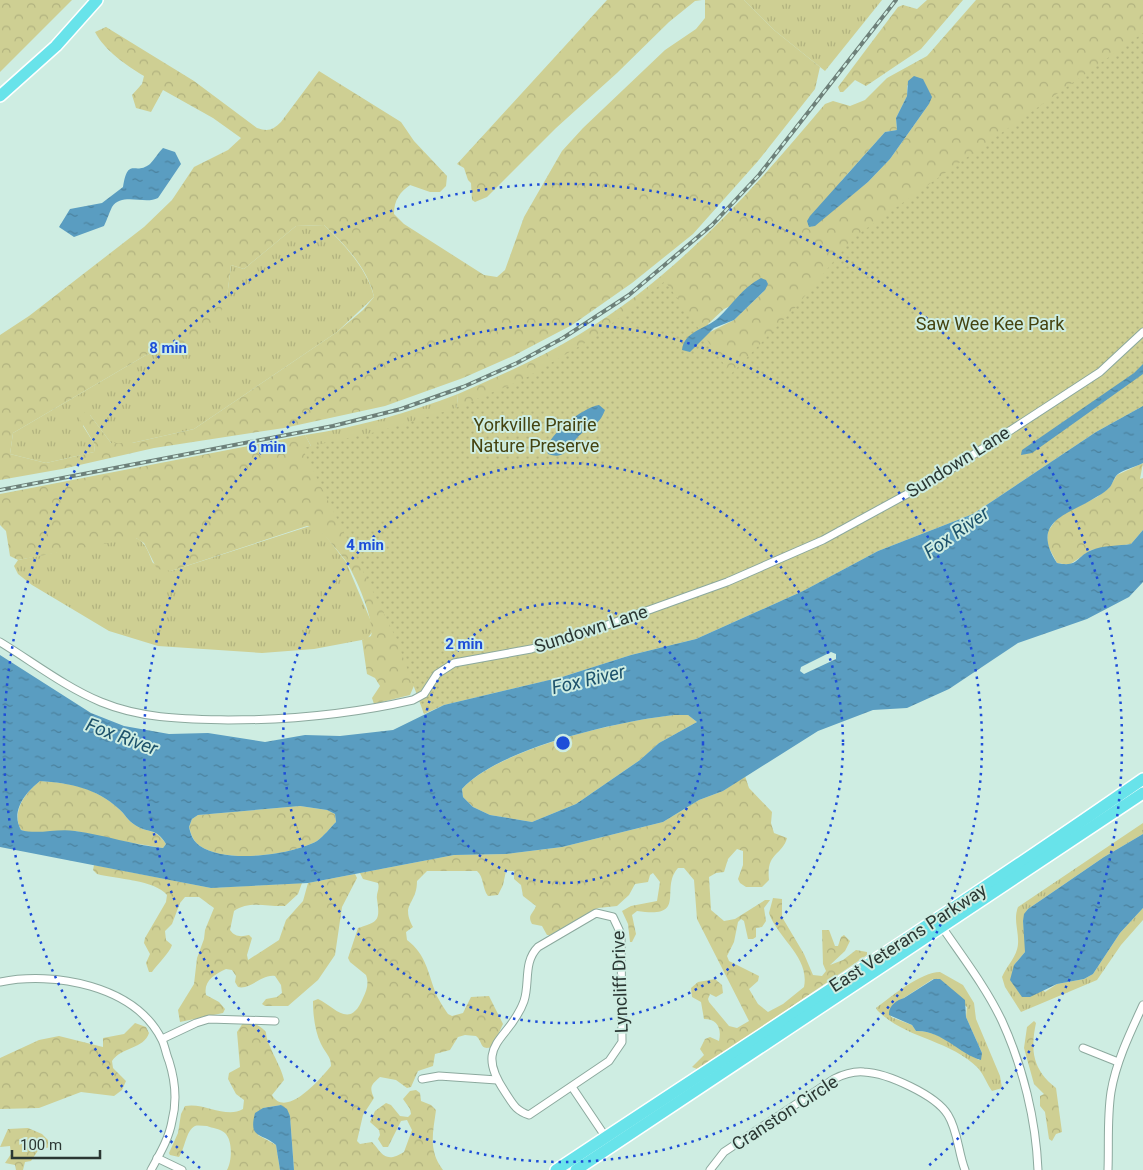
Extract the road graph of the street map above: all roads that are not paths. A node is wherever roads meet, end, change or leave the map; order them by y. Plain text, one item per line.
1 (97, 0) edge
2 (0, 96) edge
3 (1143, 332) edge
4 (0, 642) edge
5 (1143, 779) edge
6 (1143, 793) edge
7 (939, 924) junction
8 (0, 982) edge
9 (1143, 1005) edge
10 (275, 1021) dead end
11 (162, 1039) junction
12 (1084, 1048) dead end
13 (1118, 1062) junction
14 (422, 1079) dead end
15 (497, 1080) junction
16 (572, 1087) junction
17 (609, 1141) junction
18 (158, 1158) junction
19 (151, 1170) edge
20 (182, 1170) edge
21 (556, 1170) edge
22 (576, 1170) edge
23 (710, 1170) edge
24 (965, 1170) edge
25 (1038, 1170) edge
26 (1108, 1170) edge

1 - 2 main road
3 - 4 street, Sundown Lane
5 - 7 main road, East Veterans Parkway
6 - 7 main road, East Veterans Parkway
7 - 17 main road, East Veterans Parkway
7 - 17 main road, East Veterans Parkway
7 - 25 street
8 - 11 street
9 - 13 street
10 - 11 street
11 - 18 street
12 - 13 street
13 - 26 street
14 - 15 street
15 - 16 street, Lyncliff Drive
15 - 16 street, Lyncliff Drive
16 - 17 street
17 - 21 main road
17 - 22 main road
18 - 19 street
18 - 20 street
23 - 24 street, Cranston Circle

